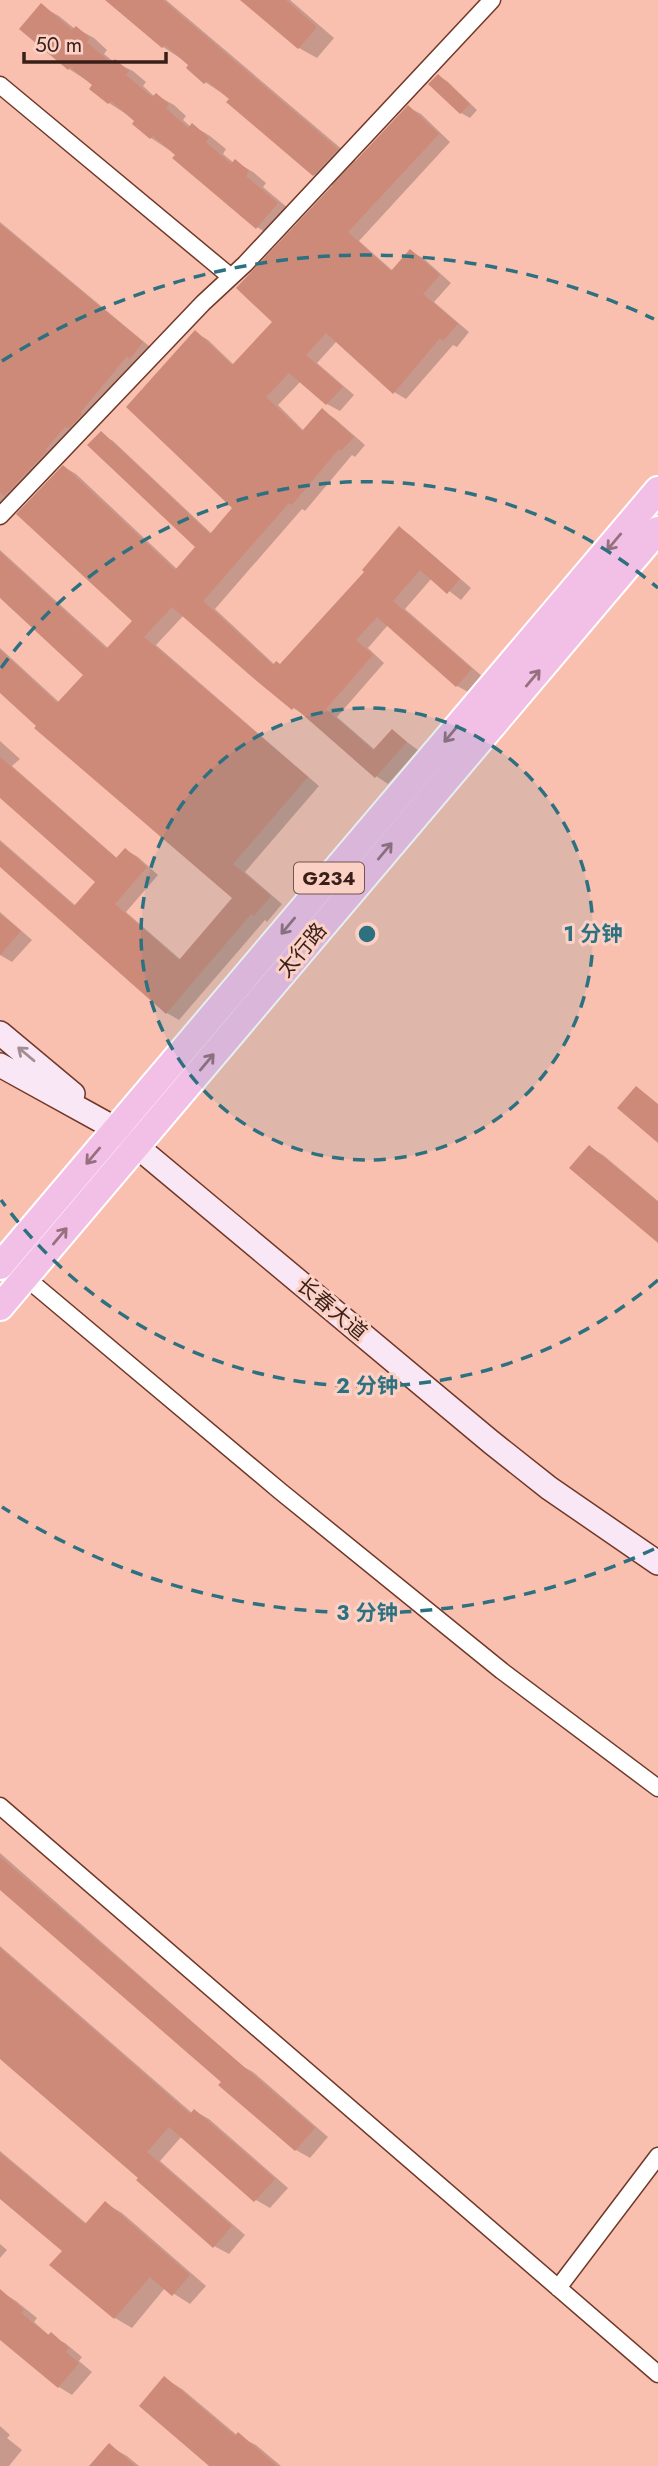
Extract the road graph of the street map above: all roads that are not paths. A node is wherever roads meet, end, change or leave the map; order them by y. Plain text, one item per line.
1 (492, 0) edge
2 (0, 85) edge
3 (231, 277) junction
4 (658, 489) edge
5 (0, 516) edge
6 (658, 530) edge
7 (0, 1033) edge
8 (0, 1065) edge
9 (116, 1129) junction
10 (136, 1146) junction
11 (0, 1266) edge
12 (25, 1278) junction
13 (0, 1307) edge
14 (658, 1563) edge
15 (658, 1788) edge
16 (0, 1806) edge
17 (658, 2156) edge
18 (558, 2288) junction
19 (658, 2374) edge

1 - 3 street
2 - 3 street
3 - 5 street
4 -> 9 highway, 太行路 / G234
10 -> 6 highway, 太行路 / G234
9 -> 7 main road
8 - 9 main road, 长春大道
9 - 10 main road, 长春大道
9 -> 11 highway, 太行路 / G234
12 -> 10 highway, 太行路 / G234
10 - 14 main road, 长春大道
12 - 13 highway, 太行路 / G234
12 - 15 street
16 - 18 street
17 - 18 street
18 - 19 street

